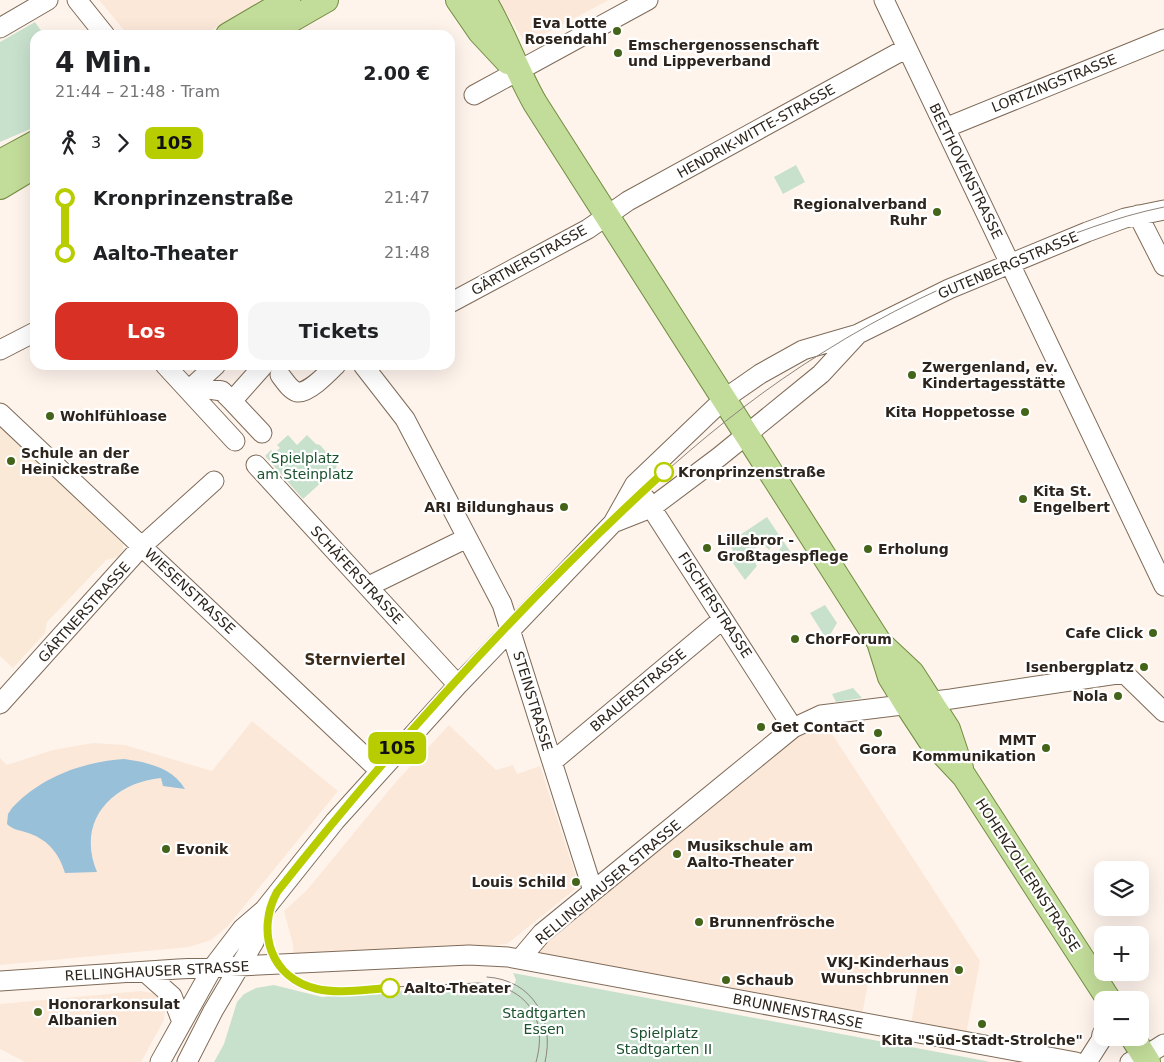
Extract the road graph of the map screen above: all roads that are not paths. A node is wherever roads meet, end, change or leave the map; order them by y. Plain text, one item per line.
1 (48, 0) edge
2 (77, 0) edge
3 (288, 0) edge
4 (326, 0) edge
5 (458, 0) edge
6 (484, 0) edge
7 (648, 0) edge
8 (884, 0) edge
9 (0, 28) edge
10 (101, 30) edge
11 (237, 30) edge
12 (275, 30) edge
13 (1164, 39) edge
14 (907, 48) junction
15 (518, 72) junction
16 (474, 95) dead end
17 (945, 128) junction
18 (30, 146) edge
19 (0, 162) edge
20 (30, 169) edge
21 (0, 187) edge
22 (1164, 210) edge
23 (1138, 215) junction
24 (607, 216) junction
25 (1010, 262) junction
26 (1164, 266) edge
27 (455, 300) edge
28 (858, 334) junction
29 (30, 335) edge
30 (0, 350) edge
31 (172, 370) edge
32 (210, 370) edge
33 (260, 370) edge
34 (330, 370) edge
35 (367, 370) edge
36 (280, 375) dead end
37 (194, 385) junction
38 (724, 399) junction
39 (232, 401) junction
40 (0, 413) edge
41 (262, 433) dead end
42 (746, 434) junction
43 (235, 441) dead end
44 (256, 465) dead end
45 (214, 481) dead end
46 (635, 484) junction
47 (652, 508) junction
48 (613, 524) junction
49 (467, 538) junction
50 (142, 546) junction
51 (369, 586) junction
52 (1164, 586) edge
53 (724, 619) junction
54 (510, 629) junction
55 (878, 642) junction
56 (458, 685) junction
57 (930, 702) junction
58 (0, 704) edge
59 (907, 705) junction
60 (1164, 712) edge
61 (793, 728) junction
62 (552, 762) junction
63 (380, 771) junction
64 (964, 776) junction
65 (593, 891) junction
66 (264, 910) junction
67 (520, 959) junction
68 (240, 966) junction
69 (213, 967) junction
70 (145, 972) junction
71 (0, 981) edge
72 (1102, 991) edge
73 (182, 1022) junction
74 (1098, 1046) edge
75 (160, 1062) edge
76 (187, 1062) edge
77 (1076, 1062) edge
78 (1087, 1062) edge

1 - 9 street
2 - 10 street
3 - 11 main road
4 - 12 main road
5 - 15 main road
6 - 15 main road
7 - 15 street
8 - 14 street, BEETHOVENSTRASSE
13 - 17 street, LORTZINGSTRASSE
14 - 17 street, BEETHOVENSTRASSE
14 - 24 street, HENDRIK-WITTE-STRASSE
15 - 16 street
15 - 24 main road
17 - 25 street, BEETHOVENSTRASSE
18 - 19 main road
20 - 21 main road
22 - 23 street, GUTENBERGSTRASSE
23 - 25 street, GUTENBERGSTRASSE
23 - 26 street
24 - 27 street, GÄRTNERSTRASSE
24 - 38 main road
25 - 28 street, GUTENBERGSTRASSE
25 - 52 street, BEETHOVENSTRASSE
28 - 38 street, GUTENBERGSTRASSE
28 - 42 street, GUTENBERGSTRASSE
29 - 30 street
31 - 37 street
32 - 37 street
33 - 39 street
34 - 36 street
35 - 49 street, STEINSTRASSE
37 - 39 street
37 - 43 street
38 - 42 main road
38 - 46 street, GUTENBERGSTRASSE
39 - 41 street
40 - 50 street, WIESENSTRASSE
42 - 47 street, GUTENBERGSTRASSE
42 - 55 main road
44 - 51 street, SCHÄFERSTRASSE
45 - 50 street, GÄRTNERSTRASSE
46 - 47 street, FISCHERSTRASSE
46 - 48 street, GUTENBERGSTRASSE
47 - 48 street, GUTENBERGSTRASSE
47 - 53 street, FISCHERSTRASSE
48 - 54 street, GUTENBERGSTRASSE
49 - 51 street
49 - 54 street, STEINSTRASSE
50 - 58 street, GÄRTNERSTRASSE
50 - 63 street, WIESENSTRASSE
51 - 56 street, SCHÄFERSTRASSE
53 - 61 street, FISCHERSTRASSE
53 - 62 street, BRAUERSTRASSE
54 - 56 street, GUTENBERGSTRASSE
54 - 62 street, STEINSTRASSE
55 - 57 main road
55 - 59 main road
56 - 63 street, GUTENBERGSTRASSE
57 - 59 street, RELLINGHAUSER STRASSE
57 - 60 street, RELLINGHAUSER STRASSE
57 - 64 main road, HOHENZOLLERNSTRASSE
59 - 61 street, RELLINGHAUSER STRASSE
59 - 64 main road, HOHENZOLLERNSTRASSE
61 - 65 street, RELLINGHAUSER STRASSE
62 - 65 street, STEINSTRASSE
63 - 66 street, GUTENBERGSTRASSE
64 - 72 main road, HOHENZOLLERNSTRASSE
65 - 67 street, RELLINGHAUSER STRASSE
66 - 68 street
66 - 69 street
67 - 68 street, RELLINGHAUSER STRASSE
67 - 77 street, BRUNNENSTRASSE
68 - 69 street, RELLINGHAUSER STRASSE
68 - 76 street
69 - 70 street, RELLINGHAUSER STRASSE
69 - 73 street
70 - 71 street, RELLINGHAUSER STRASSE
70 - 73 street
73 - 75 street
74 - 78 street

